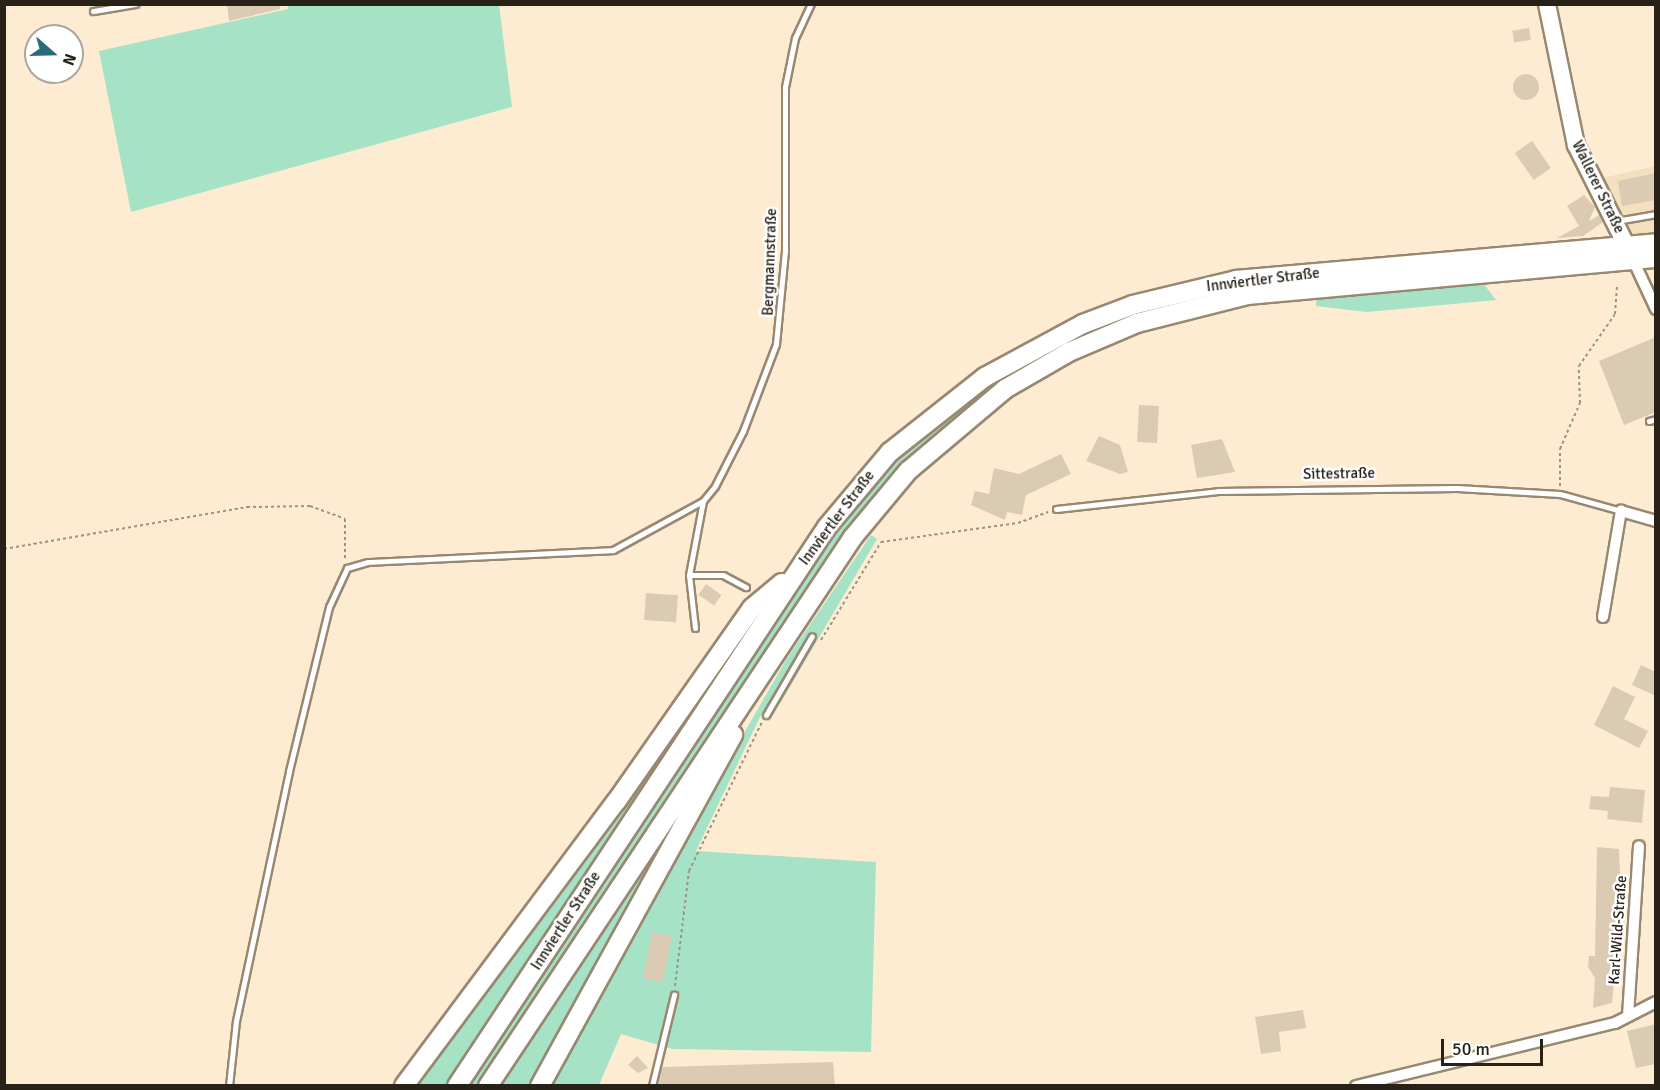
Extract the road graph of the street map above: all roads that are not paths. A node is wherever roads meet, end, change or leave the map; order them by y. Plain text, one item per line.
1 (135, 4) edge
2 (811, 4) edge
3 (1547, 4) edge
4 (93, 11) dead end
5 (1656, 214) edge
6 (1615, 221) junction
7 (1656, 243) edge
8 (1631, 255) junction
9 (1656, 258) edge
10 (1656, 309) edge
11 (1656, 419) edge
12 (1649, 421) dead end
13 (703, 501) junction
14 (1056, 509) road end
15 (1621, 510) junction
16 (1656, 521) edge
17 (795, 572) junction
18 (689, 575) junction
19 (746, 587) dead end
20 (1603, 617) dead end
21 (695, 628) dead end
22 (812, 636) dead end
23 (742, 702) junction
24 (766, 715) road end
25 (1639, 846) dead end
26 (674, 995) road end
27 (1656, 1002) edge
28 (1628, 1016) junction
29 (229, 1086) edge
30 (404, 1086) edge
31 (458, 1086) edge
32 (488, 1086) edge
33 (540, 1086) edge
34 (652, 1086) edge
35 (1356, 1086) edge

1 - 4 lane
2 - 13 lane, Bergmannstraße
3 - 6 street, Wallerer Straße
5 - 6 lane
6 - 8 street, Wallerer Straße
7 - 8 main road, Innviertler Straße
8 - 9 main road, Innviertler Straße
8 - 10 street
8 - 17 main road, Innviertler Straße
8 - 23 main road, Innviertler Straße
11 - 12 lane
13 - 18 lane
13 - 29 lane, Bergmannstraße
14 - 15 lane, Sittestraße
15 - 16 street, Sittestraße
15 - 20 street
17 - 30 main road
17 - 31 main road, Innviertler Straße
18 - 19 lane
18 - 21 lane
22 - 24 lane
23 - 32 main road, Innviertler Straße
23 - 33 main road
25 - 28 street, Karl-Wild-Straße
26 - 34 lane
27 - 28 street
28 - 35 street

